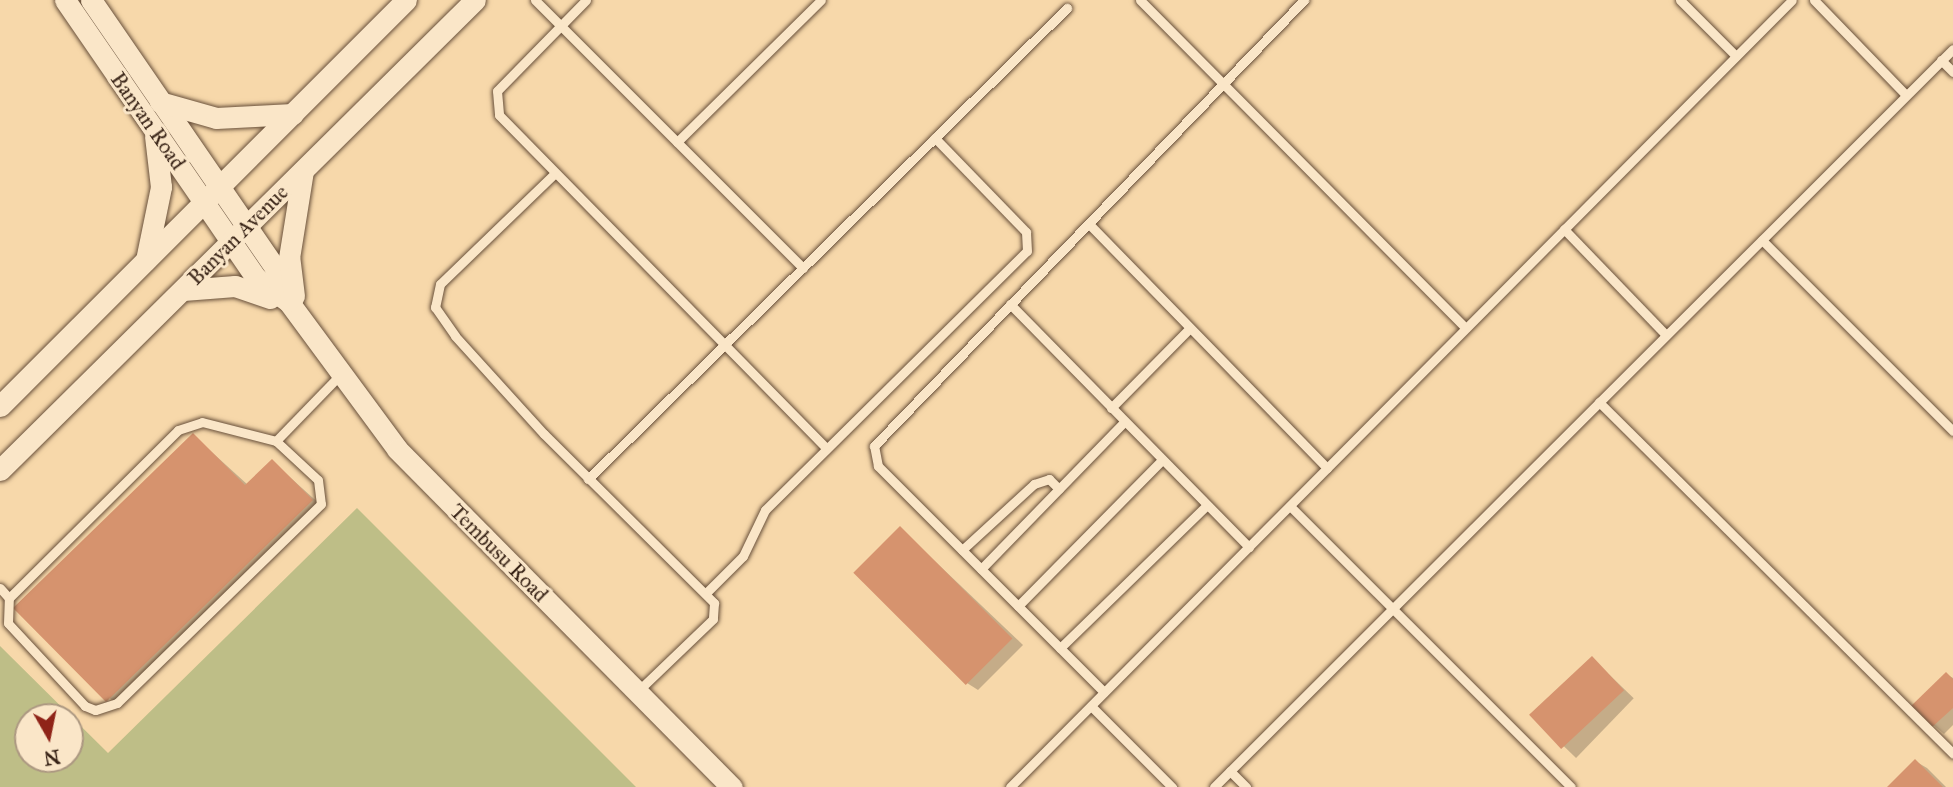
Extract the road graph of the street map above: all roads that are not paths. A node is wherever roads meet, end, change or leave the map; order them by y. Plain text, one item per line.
1 (65, 0) edge
2 (405, 0) edge
3 (475, 0) edge
4 (535, 0) edge
5 (586, 0) edge
6 (821, 0) edge
7 (1140, 0) edge
8 (1304, 0) edge
9 (1680, 0) edge
10 (1792, 0) edge
11 (1814, 0) edge
12 (99, 4) edge
13 (1068, 8) dead end
14 (561, 25) junction
15 (1953, 49) edge
16 (1736, 56) junction
17 (1941, 60) junction
18 (1953, 72) edge
19 (1222, 82) junction
20 (1906, 95) junction
21 (160, 102) junction
22 (293, 114) junction
23 (154, 130) junction
24 (935, 138) junction
25 (677, 142) junction
26 (303, 171) junction
27 (553, 175) junction
28 (212, 195) junction
29 (1089, 225) junction
30 (1564, 229) junction
31 (239, 235) junction
32 (1762, 240) junction
33 (145, 262) junction
34 (803, 268) junction
35 (183, 290) junction
36 (1010, 304) junction
37 (292, 306) junction
38 (1189, 328) junction
39 (1466, 328) junction
40 (1666, 335) junction
41 (723, 346) junction
42 (341, 374) junction
43 (1599, 402) junction
44 (0, 406) edge
45 (1111, 408) junction
46 (1124, 422) junction
47 (1953, 430) edge
48 (276, 441) junction
49 (825, 448) junction
50 (1163, 460) junction
51 (1327, 468) junction
52 (0, 470) edge
53 (588, 479) junction
54 (1059, 489) junction
55 (1207, 505) junction
56 (1290, 506) junction
57 (1249, 547) junction
58 (962, 550) junction
59 (981, 569) junction
60 (0, 588) edge
61 (706, 593) junction
62 (9, 598) junction
63 (1018, 606) junction
64 (1391, 610) junction
65 (1060, 648) junction
66 (637, 692) junction
67 (1104, 692) junction
68 (1091, 706) junction
69 (1953, 753) edge
70 (1230, 771) junction
71 (732, 787) edge
72 (1010, 787) edge
73 (1172, 787) edge
74 (1214, 787) edge
75 (1246, 787) edge
76 (1571, 787) edge

1 - 23 street, Banyan Road
2 - 22 street
3 - 26 street, Banyan Avenue
4 - 14 lane
5 - 14 lane
6 - 25 lane
7 - 19 lane
8 - 19 lane
9 - 16 lane
10 - 16 lane
11 - 20 lane
12 - 21 street, Banyan Road
13 - 24 lane
14 - 25 lane
14 - 27 lane
15 - 17 lane
16 - 30 lane
17 - 18 lane
17 - 20 lane
19 - 29 lane
19 - 39 lane
20 - 32 lane
21 - 22 street
21 - 28 street, Banyan Road
22 - 28 street
23 - 28 street, Banyan Road
23 - 33 street
24 - 34 lane
24 - 49 lane
25 - 34 lane
26 - 31 street, Banyan Avenue
26 - 37 street
27 - 41 lane
27 - 53 lane
28 - 31 street, Banyan Road
28 - 33 street
29 - 36 lane
29 - 38 lane
30 - 39 lane
30 - 40 lane
31 - 35 street, Banyan Avenue
31 - 37 street, Tembusu Road
32 - 40 lane
32 - 47 lane
33 - 44 street
34 - 41 lane
35 - 37 street
35 - 52 street, Banyan Avenue
36 - 45 lane
36 - 58 lane
37 - 42 street, Tembusu Road
38 - 45 lane
38 - 51 lane
39 - 51 lane
40 - 43 lane
41 - 49 lane
41 - 53 lane
42 - 48 lane
42 - 66 street, Tembusu Road
43 - 64 lane
43 - 69 lane
45 - 46 lane
46 - 50 lane
46 - 54 lane
48 - 62 lane
48 - 62 lane
49 - 61 lane
50 - 55 lane
50 - 63 lane
51 - 56 lane
53 - 61 lane
54 - 58 lane
54 - 59 lane
55 - 57 lane
55 - 65 lane
56 - 57 lane
56 - 64 lane
57 - 67 lane
58 - 59 lane
59 - 63 lane
60 - 62 lane
61 - 66 lane
63 - 65 lane
64 - 70 lane
64 - 76 lane
65 - 67 lane
66 - 71 street, Tembusu Road
67 - 68 lane
68 - 72 lane
68 - 73 lane
70 - 74 lane
70 - 75 lane

